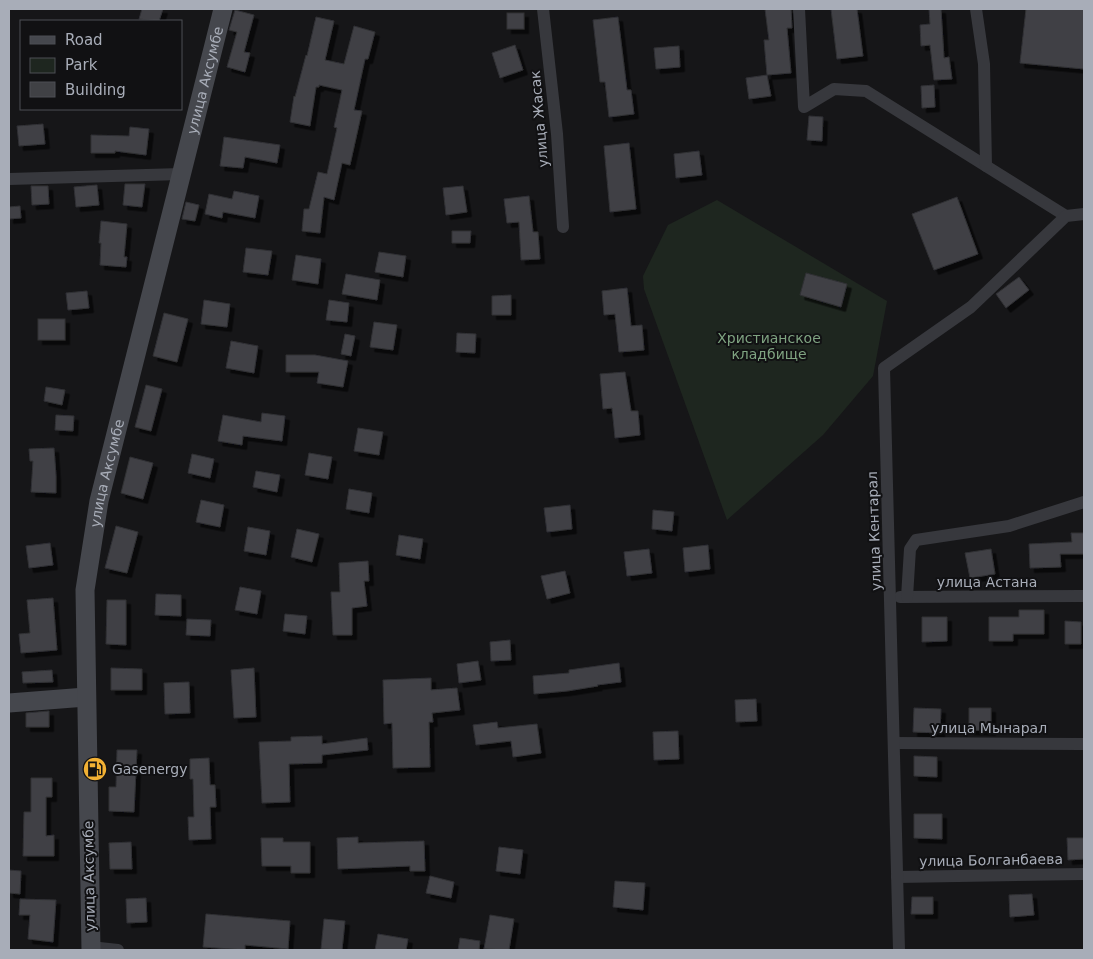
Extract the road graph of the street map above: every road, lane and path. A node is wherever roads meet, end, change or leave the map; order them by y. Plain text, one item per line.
1 (223, 9) edge
2 (544, 9) edge
3 (799, 9) edge
4 (976, 9) edge
5 (986, 166) junction
6 (181, 174) junction
7 (9, 179) edge
8 (1084, 214) edge
9 (1066, 216) junction
10 (562, 227) dead end
11 (1084, 502) edge
12 (1084, 596) edge
13 (890, 597) junction
14 (907, 597) junction
15 (86, 697) junction
16 (9, 703) edge
17 (894, 743) junction
18 (1084, 744) edge
19 (1084, 874) edge
20 (898, 877) junction
21 (90, 949) edge
22 (118, 950) edge
23 (899, 950) edge

1 - 6 main road, улица Аксумбе
2 - 10 street, улица Жасак
3 - 5 street
4 - 5 street
5 - 9 street
6 - 7 street
6 - 15 main road, улица Аксумбе
8 - 9 street
9 - 13 street, улица Кентарал
11 - 14 street
12 - 14 street, улица Астана
13 - 14 street, улица Астана
13 - 17 street, улица Кентарал
15 - 16 main road
15 - 21 main road, улица Аксумбе
17 - 18 street, улица Мынарал
17 - 20 street, улица Кентарал
19 - 20 street, улица Болганбаева
20 - 23 street, улица Кентарал
21 - 22 street

